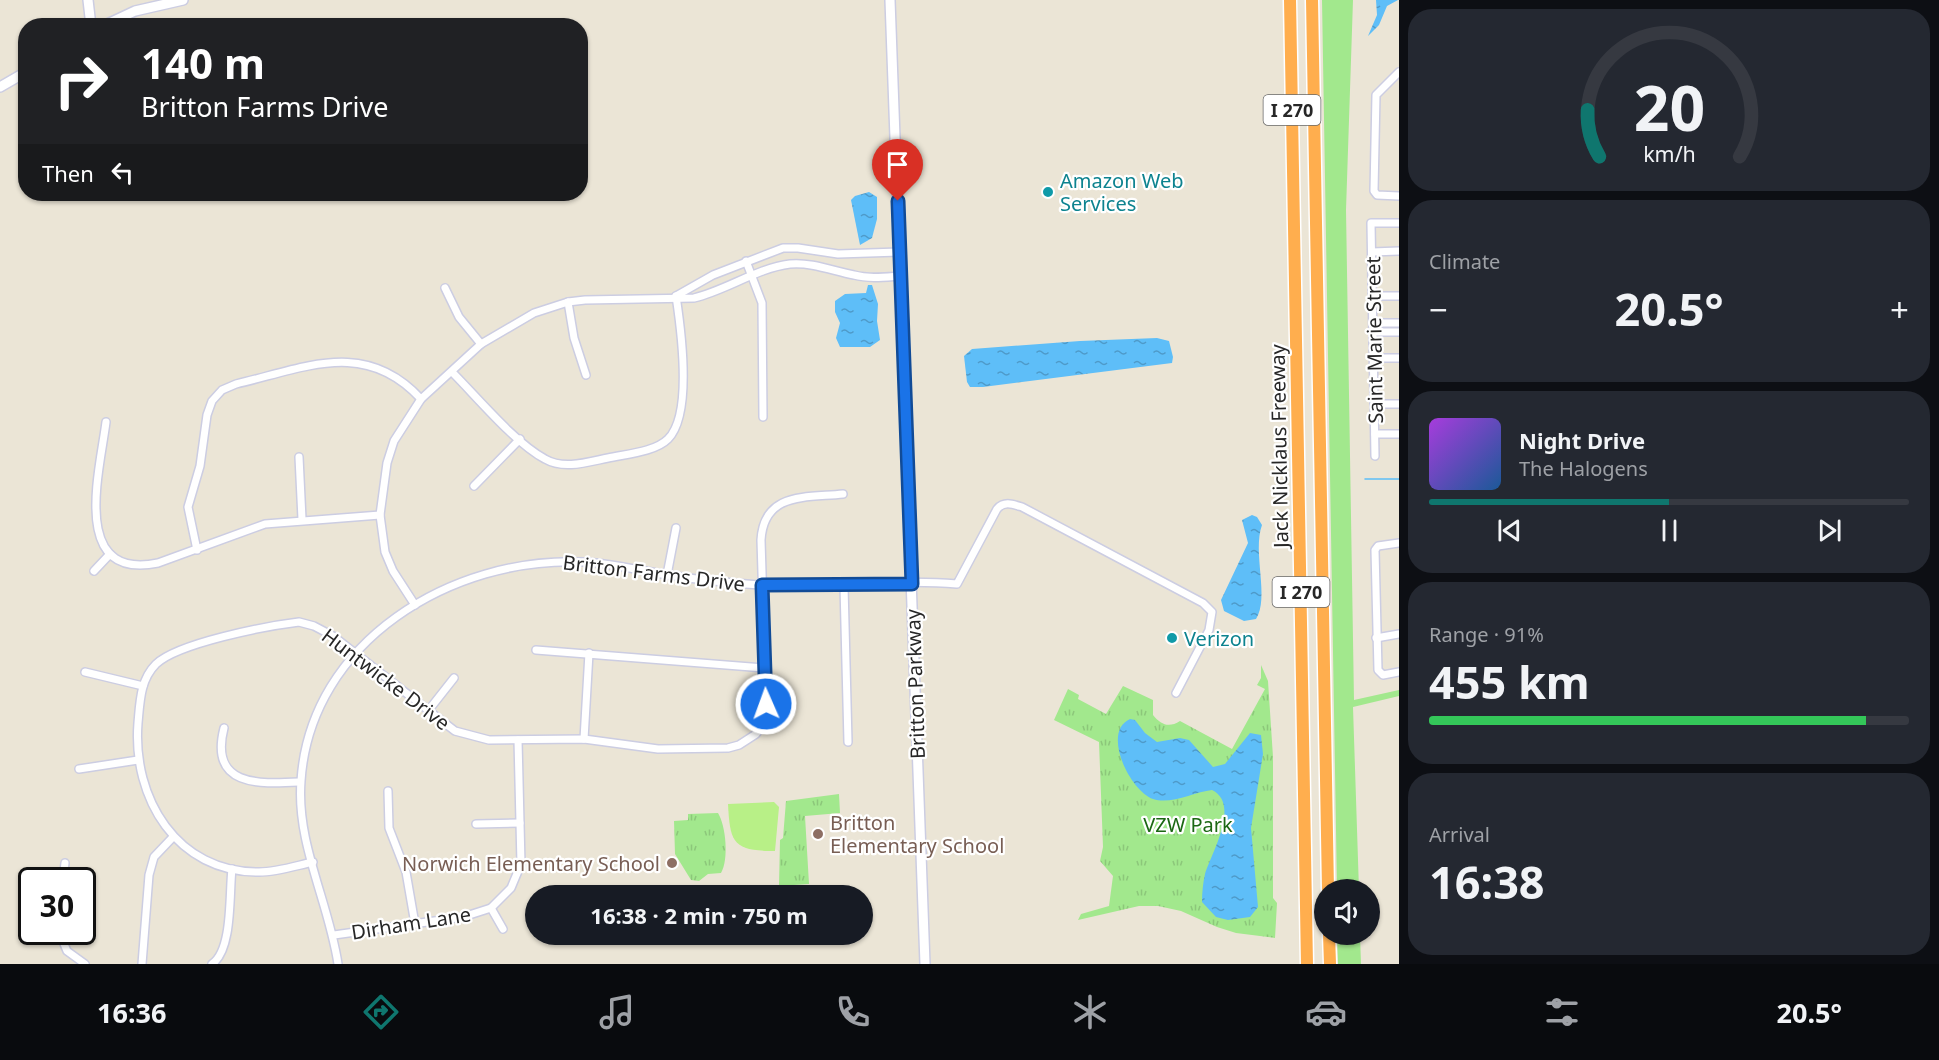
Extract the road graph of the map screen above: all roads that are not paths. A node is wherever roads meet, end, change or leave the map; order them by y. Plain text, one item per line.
1 (88, 0) edge
2 (183, 0) edge
3 (1290, 0) edge
4 (1312, 0) edge
5 (888, 3) edge
6 (90, 18) edge
7 (120, 18) edge
8 (1399, 72) edge
9 (18, 77) edge
10 (0, 87) edge
11 (1399, 196) edge
12 (1399, 223) edge
13 (1399, 251) edge
14 (899, 252) junction
15 (1372, 252) junction
16 (746, 261) junction
17 (753, 276) junction
18 (900, 276) junction
19 (445, 288) dead end
20 (676, 296) junction
21 (1373, 296) junction
22 (1399, 296) edge
23 (568, 302) junction
24 (1373, 323) junction
25 (1399, 323) edge
26 (1373, 332) junction
27 (1399, 332) edge
28 (481, 344) junction
29 (1373, 358) junction
30 (1399, 358) edge
31 (452, 372) junction
32 (586, 375) dead end
33 (422, 399) junction
34 (1374, 404) junction
35 (1399, 404) edge
36 (763, 417) dead end
37 (106, 422) dead end
38 (1375, 434) junction
39 (1399, 434) edge
40 (520, 439) junction
41 (1375, 456) dead end
42 (299, 457) dead end
43 (474, 486) dead end
44 (843, 494) dead end
45 (380, 515) junction
46 (303, 519) junction
47 (676, 528) dead end
48 (1399, 543) edge
49 (197, 550) junction
50 (110, 554) junction
51 (94, 571) dead end
52 (667, 575) junction
53 (912, 584) junction
54 (762, 585) junction
55 (844, 586) junction
56 (415, 604) junction
57 (1399, 634) edge
58 (1376, 638) junction
59 (536, 650) dead end
60 (354, 653) junction
61 (589, 653) junction
62 (765, 668) junction
63 (85, 672) dead end
64 (1399, 672) edge
65 (454, 678) dead end
66 (143, 686) junction
67 (1176, 693) dead end
68 (428, 711) junction
69 (224, 728) dead end
70 (584, 739) junction
71 (518, 740) junction
72 (848, 742) dead end
73 (138, 760) junction
74 (78, 769) dead end
75 (300, 782) junction
76 (388, 791) dead end
77 (520, 823) junction
78 (476, 824) dead end
79 (173, 837) junction
80 (313, 862) junction
81 (65, 863) dead end
82 (65, 867) edge
83 (232, 869) junction
84 (1328, 879) edge
85 (491, 908) junction
86 (415, 924) junction
87 (503, 929) dead end
88 (334, 935) junction
89 (64, 945) edge
90 (1329, 945) edge
91 (218, 963) edge
92 (85, 964) edge
93 (142, 964) edge
94 (338, 964) edge
95 (925, 964) edge
96 (1307, 964) edge
97 (1330, 964) edge

1 - 6 main road
2 - 7 main road
3 - 96 highway, Jack Nicklaus Freeway / I 270
4 - 84 highway, I 270
5 - 14 main road, Britton Parkway
8 - 11 street
9 - 10 main road
12 - 15 street, Saint Marie Street
13 - 15 street
14 - 16 street
14 - 18 main road, Britton Parkway
15 - 21 street, Saint Marie Street
16 - 17 street
16 - 20 street
17 - 18 street
17 - 20 street
17 - 36 street
18 - 53 main road, Britton Parkway
19 - 28 street
20 - 23 street
20 - 40 street
21 - 22 street
21 - 24 street, Saint Marie Street
23 - 28 street
23 - 32 street
24 - 25 street
24 - 26 street, Saint Marie Street
26 - 27 street
26 - 29 street, Saint Marie Street
28 - 31 street
29 - 30 street
29 - 34 street, Saint Marie Street
31 - 33 street
31 - 40 street
33 - 45 street
33 - 49 street
34 - 35 street
34 - 38 street, Saint Marie Street
37 - 50 street
38 - 39 street
38 - 41 street, Saint Marie Street
40 - 43 street
42 - 46 street
44 - 54 street, Huntwicke Drive
45 - 46 street
45 - 56 street
46 - 49 street
47 - 52 street
48 - 58 street
49 - 50 street
50 - 51 street
52 - 54 street, Britton Farms Drive
52 - 56 street, Britton Farms Drive
53 - 55 street, Britton Farms Drive
53 - 67 street, Britton Farms Drive
53 - 95 main road, Britton Parkway
54 - 55 street, Britton Farms Drive
54 - 62 street, Huntwicke Drive
55 - 72 street
56 - 60 street, Britton Farms Drive
57 - 58 street
58 - 64 street
59 - 61 street
60 - 66 street, Huntwicke Drive
60 - 68 street, Huntwicke Drive
60 - 75 street, Britton Farms Drive
61 - 62 street
61 - 70 street
62 - 70 street, Huntwicke Drive
63 - 66 street
65 - 68 street
66 - 73 street, Huntwicke Drive
68 - 71 street, Huntwicke Drive
69 - 75 street
70 - 71 street, Huntwicke Drive
71 - 77 street, Dirham Lane
73 - 74 street
73 - 79 street, Huntwicke Drive
75 - 80 street, Britton Farms Drive
76 - 86 street
77 - 78 street
77 - 85 street, Dirham Lane
79 - 83 street, Huntwicke Drive
79 - 93 street
80 - 83 street, Huntwicke Drive
80 - 88 street, Britton Farms Drive
81 - 82 street
83 - 91 street
85 - 86 street, Dirham Lane
85 - 87 street
86 - 88 street, Dirham Lane
88 - 94 street, Britton Farms Drive
89 - 92 street
90 - 97 highway

